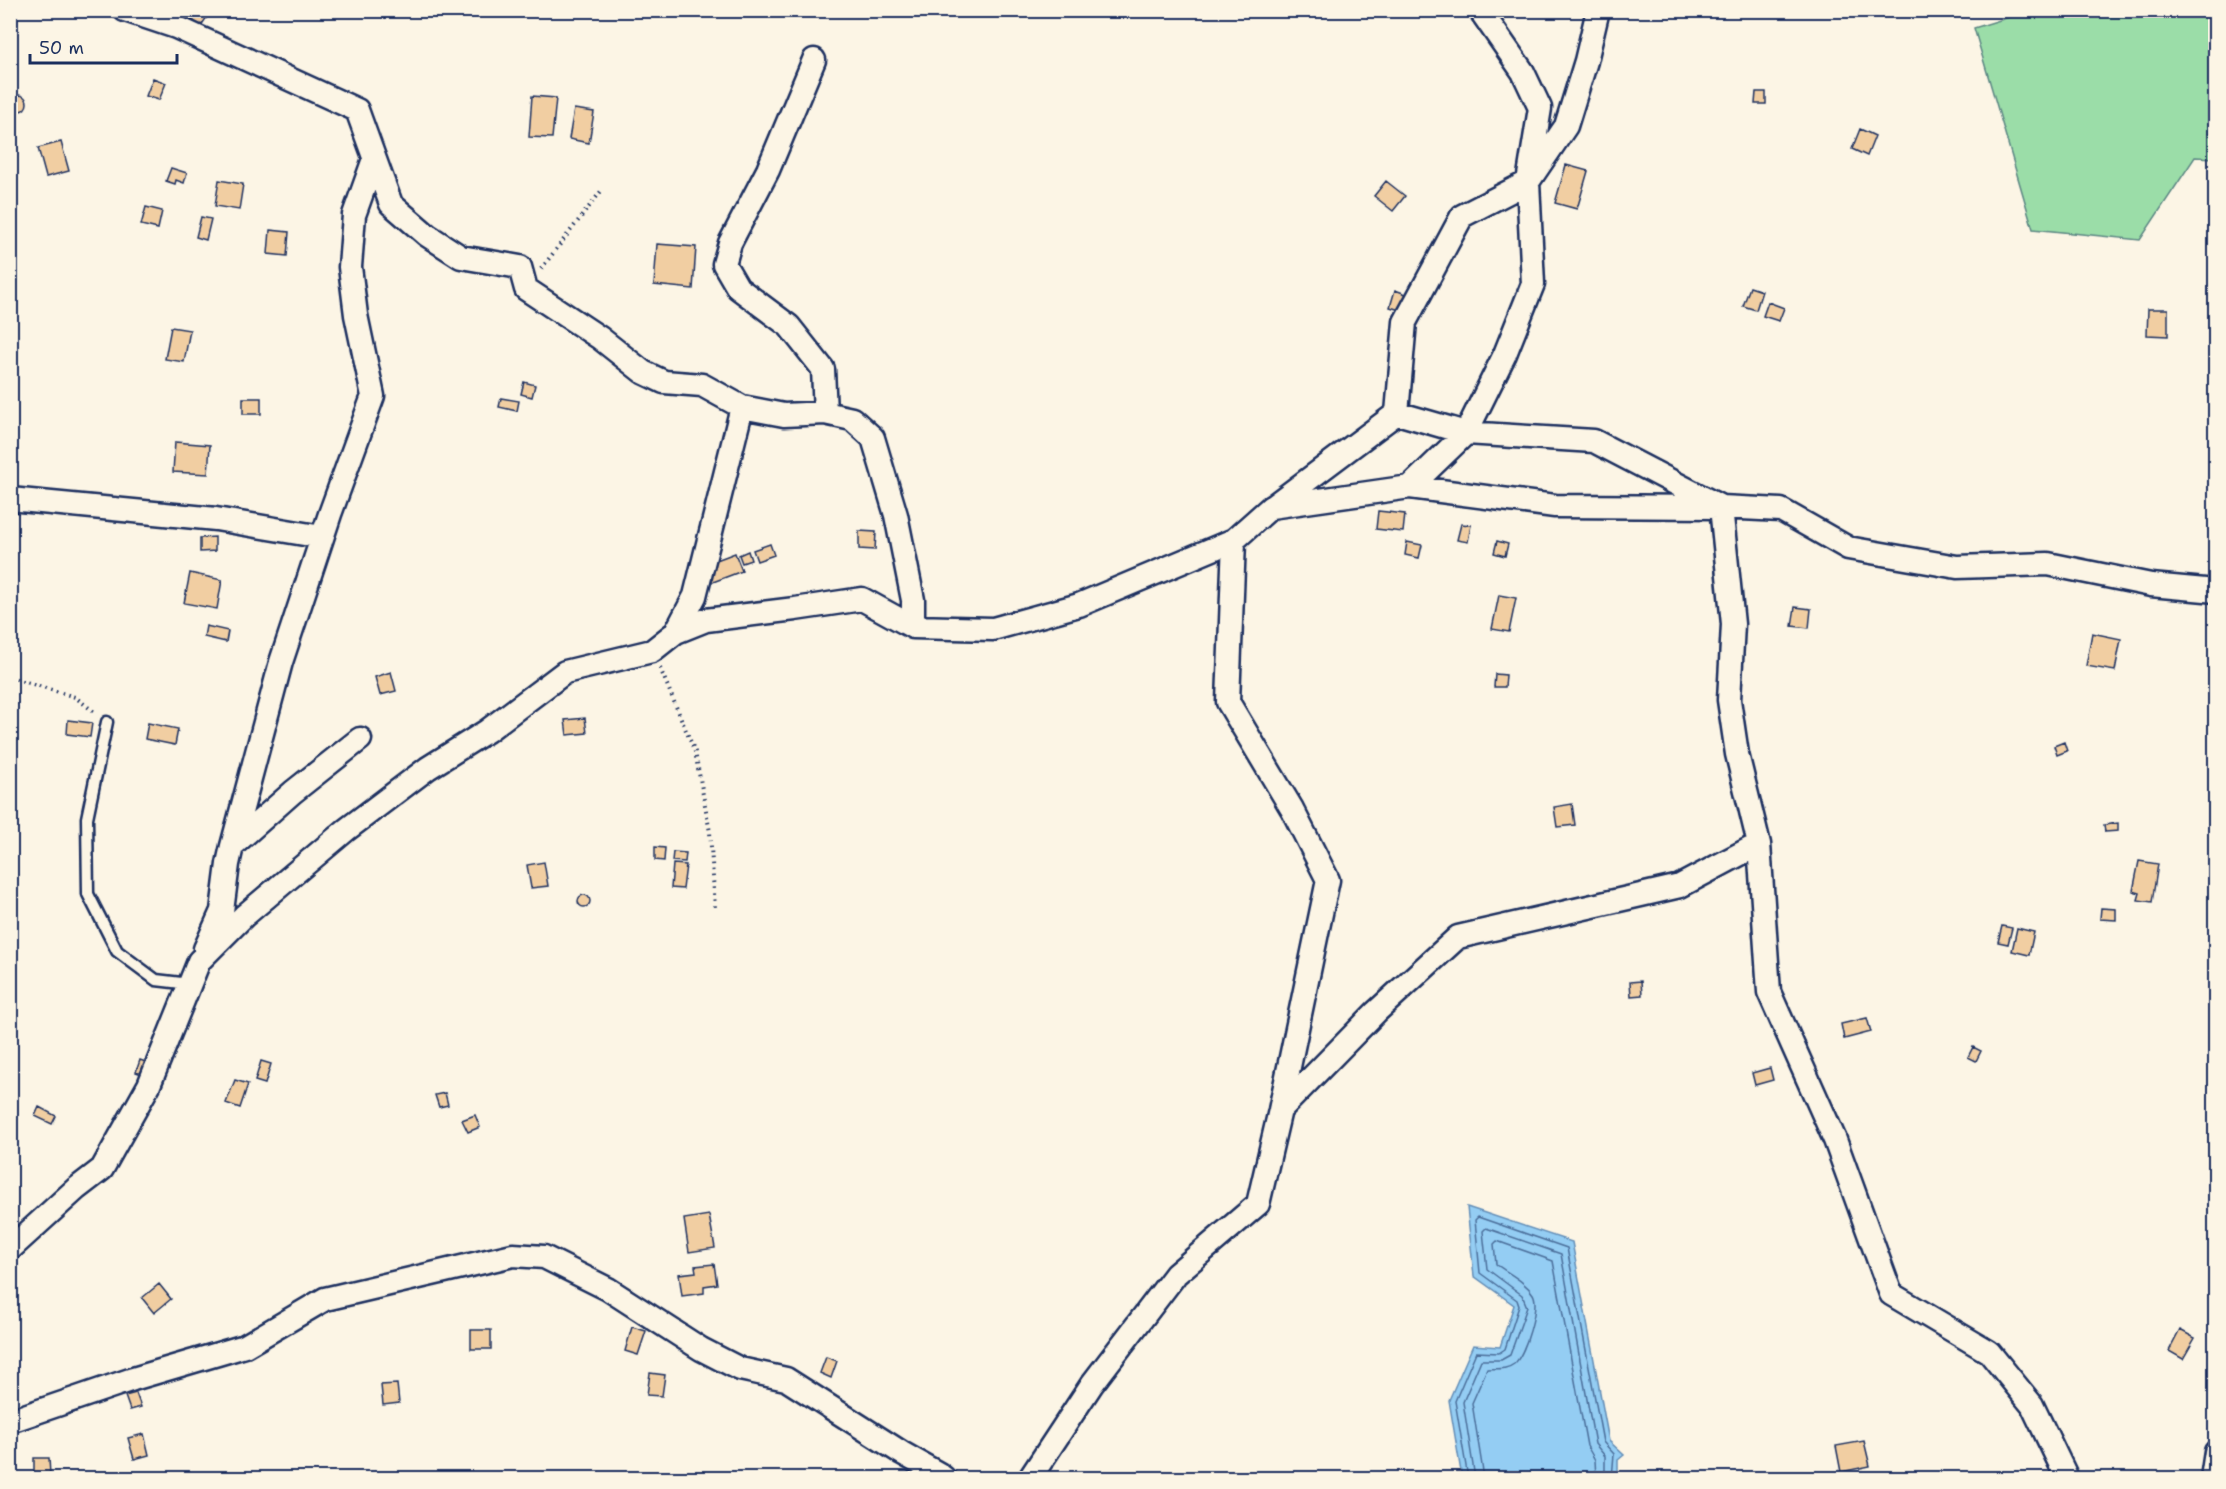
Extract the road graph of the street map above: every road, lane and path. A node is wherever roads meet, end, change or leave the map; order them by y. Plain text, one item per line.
1 (125, 10) edge
2 (1480, 10) edge
3 (1598, 10) edge
4 (814, 60) dead end
5 (375, 159) junction
6 (1528, 182) junction
7 (602, 190) dead end
8 (526, 289) junction
9 (742, 407) junction
10 (825, 412) junction
11 (1397, 413) junction
12 (1466, 433) junction
13 (1410, 487) junction
14 (10, 499) edge
15 (1271, 507) junction
16 (1720, 507) junction
17 (322, 537) junction
18 (1234, 540) junction
19 (2216, 591) edge
20 (912, 627) junction
21 (676, 632) junction
22 (652, 651) junction
23 (10, 677) edge
24 (107, 722) joint
25 (360, 739) dead end
26 (1759, 844) junction
27 (232, 846) junction
28 (715, 908) dead end
29 (199, 961) junction
30 (190, 984) junction
31 (1280, 1110) junction
32 (10, 1249) edge
33 (10, 1421) edge
34 (2216, 1452) edge
35 (944, 1479) edge
36 (1030, 1479) edge
37 (2067, 1479) edge
38 (2212, 1479) edge

1 - 5 street
2 - 6 street
3 - 6 street
4 - 10 street
5 - 8 street
5 - 17 street
6 - 11 street
6 - 12 street
7 - 8 path
8 - 9 street
9 - 10 street
9 - 21 street
10 - 20 street
11 - 12 street
11 - 15 street
12 - 13 street
12 - 16 street
13 - 15 street
13 - 16 street
14 - 17 street
15 - 18 street
16 - 19 street
16 - 26 street
17 - 27 street
18 - 20 street
18 - 31 street
20 - 21 street
21 - 22 street
22 - 28 path
22 - 29 street
23 - 24 path
24 - 30 lane
25 - 27 street
26 - 31 street
26 - 37 street
27 - 29 street
29 - 30 street
30 - 32 street
31 - 36 street
33 - 35 street
34 - 38 street

